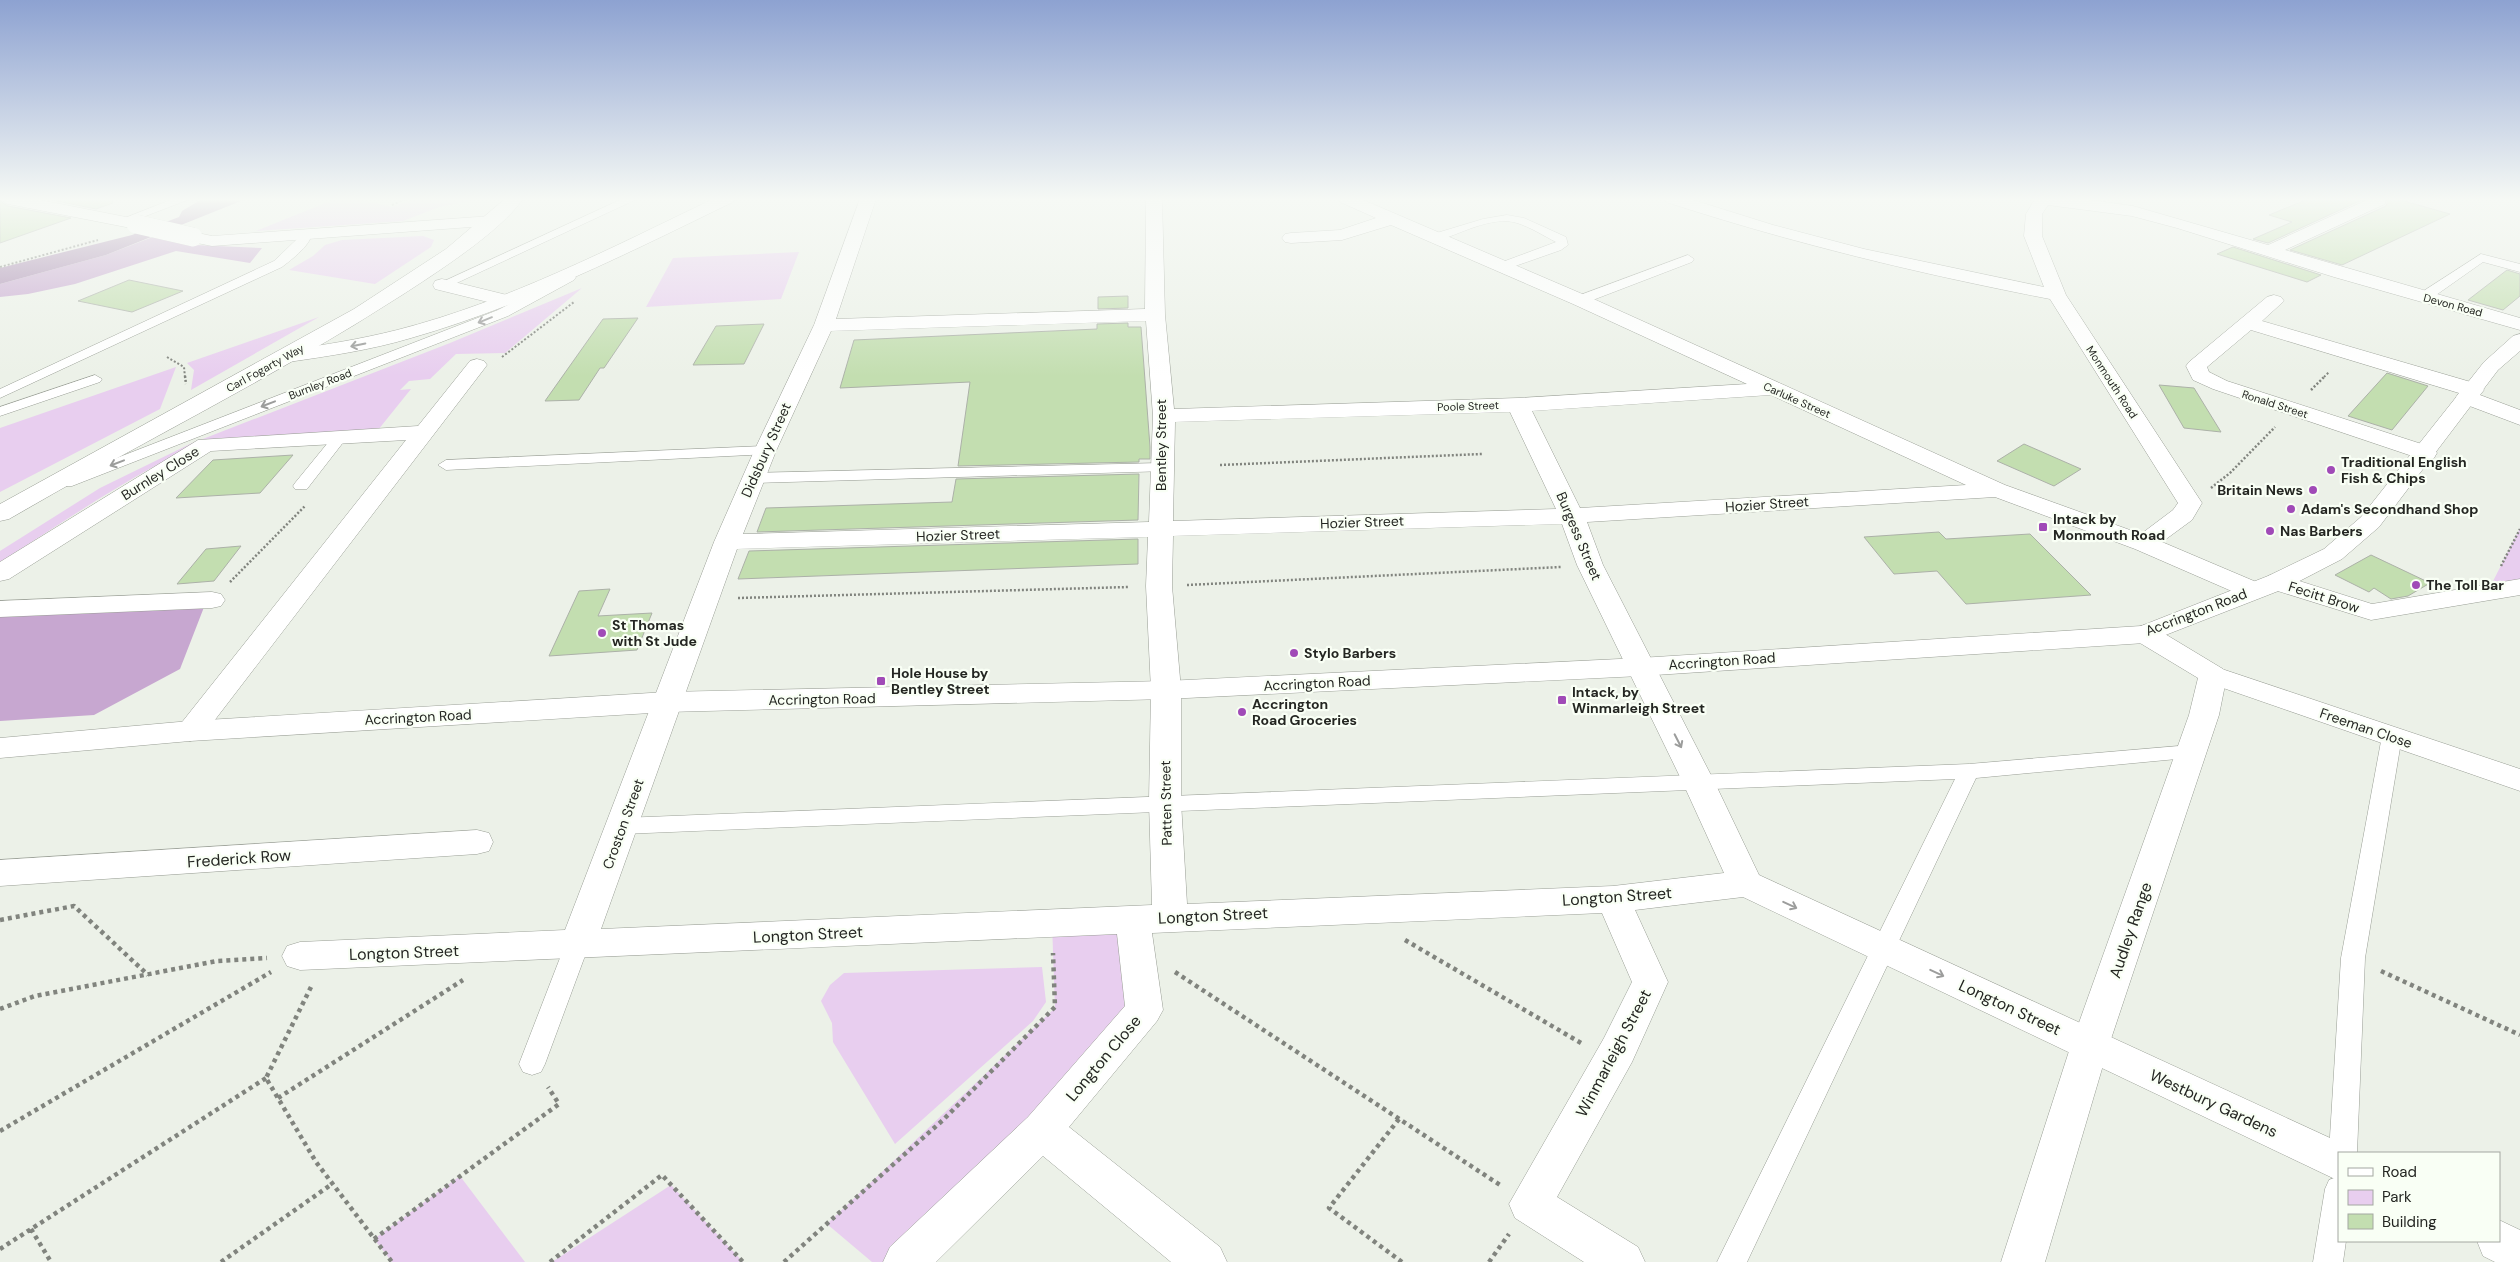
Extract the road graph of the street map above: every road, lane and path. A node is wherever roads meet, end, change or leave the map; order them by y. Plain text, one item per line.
1 (285, 258) edge
2 (443, 258) edge
3 (502, 258) edge
4 (604, 258) edge
5 (604, 258) edge
6 (847, 258) edge
7 (1155, 258) edge
8 (1480, 258) edge
9 (1526, 258) edge
10 (1884, 258) edge
11 (2042, 258) edge
12 (2297, 258) edge
13 (1688, 259) dead end
14 (1501, 267) junction
15 (2520, 268) edge
16 (442, 285) joint
17 (2057, 295) junction
18 (2424, 297) junction
19 (504, 300) junction
20 (1580, 300) junction
21 (2274, 301) dead end
22 (1155, 315) junction
23 (344, 323) junction
24 (2248, 323) junction
25 (2520, 324) edge
26 (824, 325) junction
27 (2520, 340) edge
28 (2348, 353) junction
29 (288, 356) junction
30 (167, 357) dead end
31 (477, 365) dead end
32 (95, 379) dead end
33 (186, 387) dead end
34 (1772, 389) junction
35 (2470, 393) junction
36 (0, 394) edge
37 (1518, 405) junction
38 (2292, 410) junction
39 (0, 412) edge
40 (1164, 416) junction
41 (2520, 418) edge
42 (424, 432) junction
43 (340, 437) junction
44 (764, 451) junction
45 (2426, 452) junction
46 (1482, 454) dead end
47 (446, 465) dead end
48 (1220, 466) dead end
49 (1162, 468) junction
50 (754, 478) junction
51 (301, 486) joint
52 (1997, 490) junction
53 (28, 498) junction
54 (2190, 504) junction
55 (0, 514) edge
56 (1572, 516) junction
57 (1161, 528) junction
58 (2520, 529) edge
59 (727, 542) junction
60 (2144, 544) junction
61 (1590, 565) junction
62 (0, 573) edge
63 (1159, 586) junction
64 (2264, 586) junction
65 (2520, 587) edge
66 (2487, 593) junction
67 (707, 599) junction
68 (212, 600) joint
69 (0, 609) edge
70 (2145, 634) junction
71 (1640, 667) junction
72 (2213, 675) junction
73 (1166, 690) junction
74 (667, 702) junction
75 (190, 731) junction
76 (2392, 736) junction
77 (0, 748) edge
78 (2191, 752) junction
79 (1969, 771) junction
80 (2520, 780) edge
81 (1698, 781) junction
82 (1165, 802) junction
83 (622, 826) junction
84 (477, 842) dead end
85 (0, 874) edge
86 (1746, 884) junction
87 (1613, 899) junction
88 (0, 920) edge
89 (1052, 923) junction
90 (1147, 928) junction
91 (1402, 938) dead end
92 (578, 945) junction
93 (514, 948) junction
94 (1886, 949) junction
95 (313, 955) junction
96 (2353, 958) junction
97 (148, 975) junction
98 (0, 1009) edge
99 (2520, 1035) edge
100 (2090, 1045) junction
101 (1612, 1061) junction
102 (532, 1064) joint
103 (266, 1078) junction
104 (278, 1098) junction
105 (1400, 1119) junction
106 (1042, 1130) junction
107 (0, 1131) edge
108 (2343, 1152) edge
109 (2338, 1162) edge
110 (332, 1184) junction
111 (2338, 1196) edge
112 (1530, 1204) junction
113 (31, 1230) junction
114 (374, 1239) junction
115 (2500, 1242) edge
116 (0, 1249) edge
117 (2520, 1252) edge
118 (51, 1262) edge
119 (221, 1262) edge
120 (392, 1262) edge
121 (550, 1262) edge
122 (744, 1262) edge
123 (784, 1262) edge
124 (905, 1262) edge
125 (1205, 1262) edge
126 (1402, 1262) edge
127 (1623, 1262) edge
128 (1732, 1262) edge
129 (2023, 1262) edge
130 (2328, 1262) edge

1 - 36 lane
2 - 23 main road, Carl Fogarty Way
3 - 16 lane
4 - 19 main road, Burnley Road
5 -> 53 lane, Burnley Road
6 - 26 main road, Didsbury Street
7 - 22 main road, Bentley Street
8 - 14 main road, Carluke Street
9 - 14 lane
10 - 17 main road
11 - 17 main road, Monmouth Road
12 - 18 main road, Devon Road
13 - 20 lane
14 - 20 main road, Carluke Street
15 - 18 lane
16 - 19 main road
17 - 54 main road, Monmouth Road
18 - 25 main road, Devon Road
19 - 23 main road, Burnley Road
19 -> 29 main road, Burnley Road
20 - 34 main road, Carluke Street
21 - 24 main road, Ronald Street
22 - 26 main road
22 - 40 main road, Bentley Street
23 - 29 main road, Carl Fogarty Way
24 - 28 main road
24 - 38 main road, Ronald Street
26 - 44 main road, Didsbury Street
27 - 35 main road, Accrington Road
28 - 35 main road
28 - 38 path
29 - 53 main road, Carl Fogarty Way
30 - 33 path
31 - 42 main road
32 - 39 lane
34 - 37 main road, Poole Street
34 - 52 main road, Carluke Street
35 - 41 main road
35 - 45 main road, Accrington Road
37 - 40 main road, Poole Street
37 - 56 main road, Burgess Street
38 - 45 main road, Ronald Street
38 - 54 path
40 - 49 main road, Bentley Street
42 - 43 main road, Burnley Close
42 - 75 main road
43 - 51 lane
43 - 62 main road, Burnley Close
44 - 47 lane
44 - 50 main road, Didsbury Street
45 - 64 main road, Accrington Road
46 - 48 path
49 - 50 lane
49 - 57 main road, Bentley Street
50 - 59 main road, Didsbury Street
51 - 68 path
52 - 56 main road, Hozier Street
52 - 60 main road, Carluke Street
53 - 55 main road, Carl Fogarty Way
54 - 60 main road
56 - 57 main road, Hozier Street
56 - 61 main road, Burgess Street
57 - 59 main road, Hozier Street
57 - 63 main road, Bentley Street
58 - 66 path
59 - 67 main road, Didsbury Street
60 - 64 main road, Carluke Street
61 - 63 path
61 - 71 main road, Burgess Street
63 - 67 path
63 - 73 main road, Bentley Street
64 - 66 main road, Fecitt Brow
64 - 70 main road, Accrington Road
65 - 66 main road, Fecitt Brow
67 - 74 main road, Didsbury Street
68 - 69 main road
70 - 71 main road, Accrington Road
70 - 72 main road
71 - 73 main road, Accrington Road
71 -> 81 main road
72 - 76 main road, Freeman Close
72 - 78 main road, Audley Range
73 - 74 main road, Accrington Road
73 - 82 main road, Patten Street
74 - 75 main road, Accrington Road
74 - 83 main road, Croston Street
75 - 77 main road, Accrington Road
76 - 80 main road, Freeman Close
76 - 96 lane
78 - 79 lane
78 - 100 main road, Audley Range
79 - 81 lane
79 - 94 lane
81 - 82 lane
81 - 86 main road
82 - 83 lane
82 - 90 main road, Patten Street
83 - 92 main road, Croston Street
84 - 85 main road, Frederick Row
86 - 87 main road, Longton Street
86 -> 94 main road, Longton Street
87 - 90 main road, Longton Street
87 - 101 main road, Winmarleigh Street
88 - 97 path
89 - 90 main road, Longton Street
89 - 92 main road, Longton Street
89 - 123 path
90 - 105 path
90 - 106 main road, Longton Close
91 - 101 path
92 - 93 main road, Longton Street
92 - 102 lane
93 - 95 main road, Longton Street
93 - 104 path
94 -> 100 main road, Longton Street
94 - 128 lane
95 - 97 path
95 - 103 path
95 - 107 path
96 - 99 path
96 - 108 lane
97 - 98 path
100 - 109 main road, Westbury Gardens
100 - 129 main road, Audley Range
101 - 112 main road, Winmarleigh Street
102 - 114 path
103 - 104 path
103 - 113 path
104 - 110 path
105 - 112 path
105 - 126 path
106 - 124 main road, Longton Close
106 - 125 main road
110 - 114 path
110 - 119 path
111 - 130 lane
112 - 127 main road
113 - 116 path
113 - 118 path
114 - 120 path
115 - 117 main road
121 - 122 path

